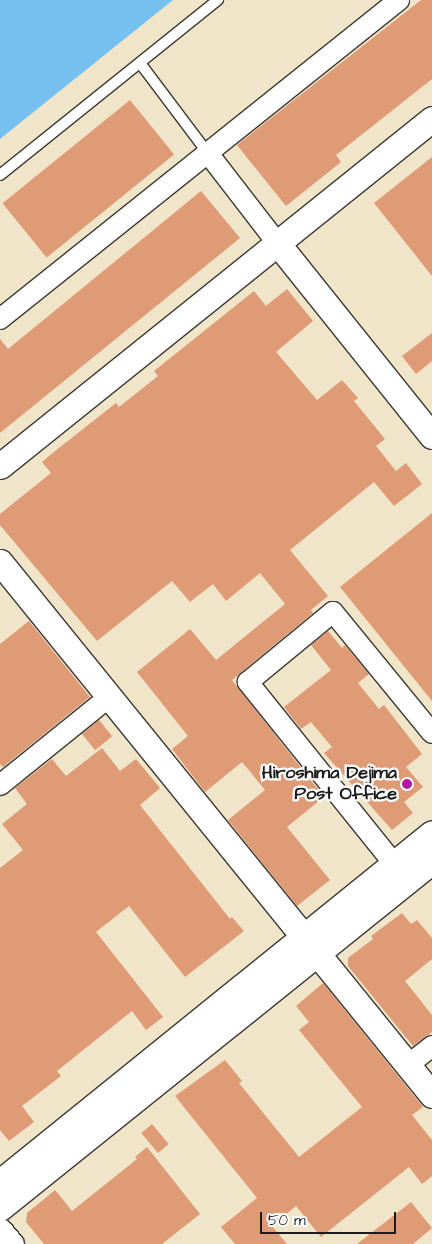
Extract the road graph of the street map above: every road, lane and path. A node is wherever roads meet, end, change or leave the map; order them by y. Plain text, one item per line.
1 (218, 0) edge
2 (398, 0) edge
3 (140, 63) junction
4 (432, 119) edge
5 (207, 152) junction
6 (0, 176) edge
7 (278, 244) junction
8 (0, 320) edge
9 (432, 436) edge
10 (0, 466) edge
11 (0, 562) edge
12 (108, 698) junction
13 (432, 733) edge
14 (0, 785) edge
15 (432, 832) edge
16 (432, 860) edge
17 (401, 872) junction
18 (310, 945) junction
19 (432, 1046) edge
20 (408, 1065) junction
21 (432, 1095) edge
22 (0, 1182) edge
23 (0, 1208) edge
24 (0, 1231) edge
25 (11, 1244) edge

1 - 3 lane
2 - 5 street
3 - 5 lane
3 - 6 lane
4 - 7 street
5 - 7 street
5 - 8 street
7 - 9 street
7 - 10 street
11 - 12 street
12 - 14 street
12 - 18 street
13 - 17 street
15 - 17 street
16 - 17 street
17 - 18 street
18 - 20 street
18 - 22 street
18 - 23 street
19 - 20 street
20 - 21 street
24 - 25 street

